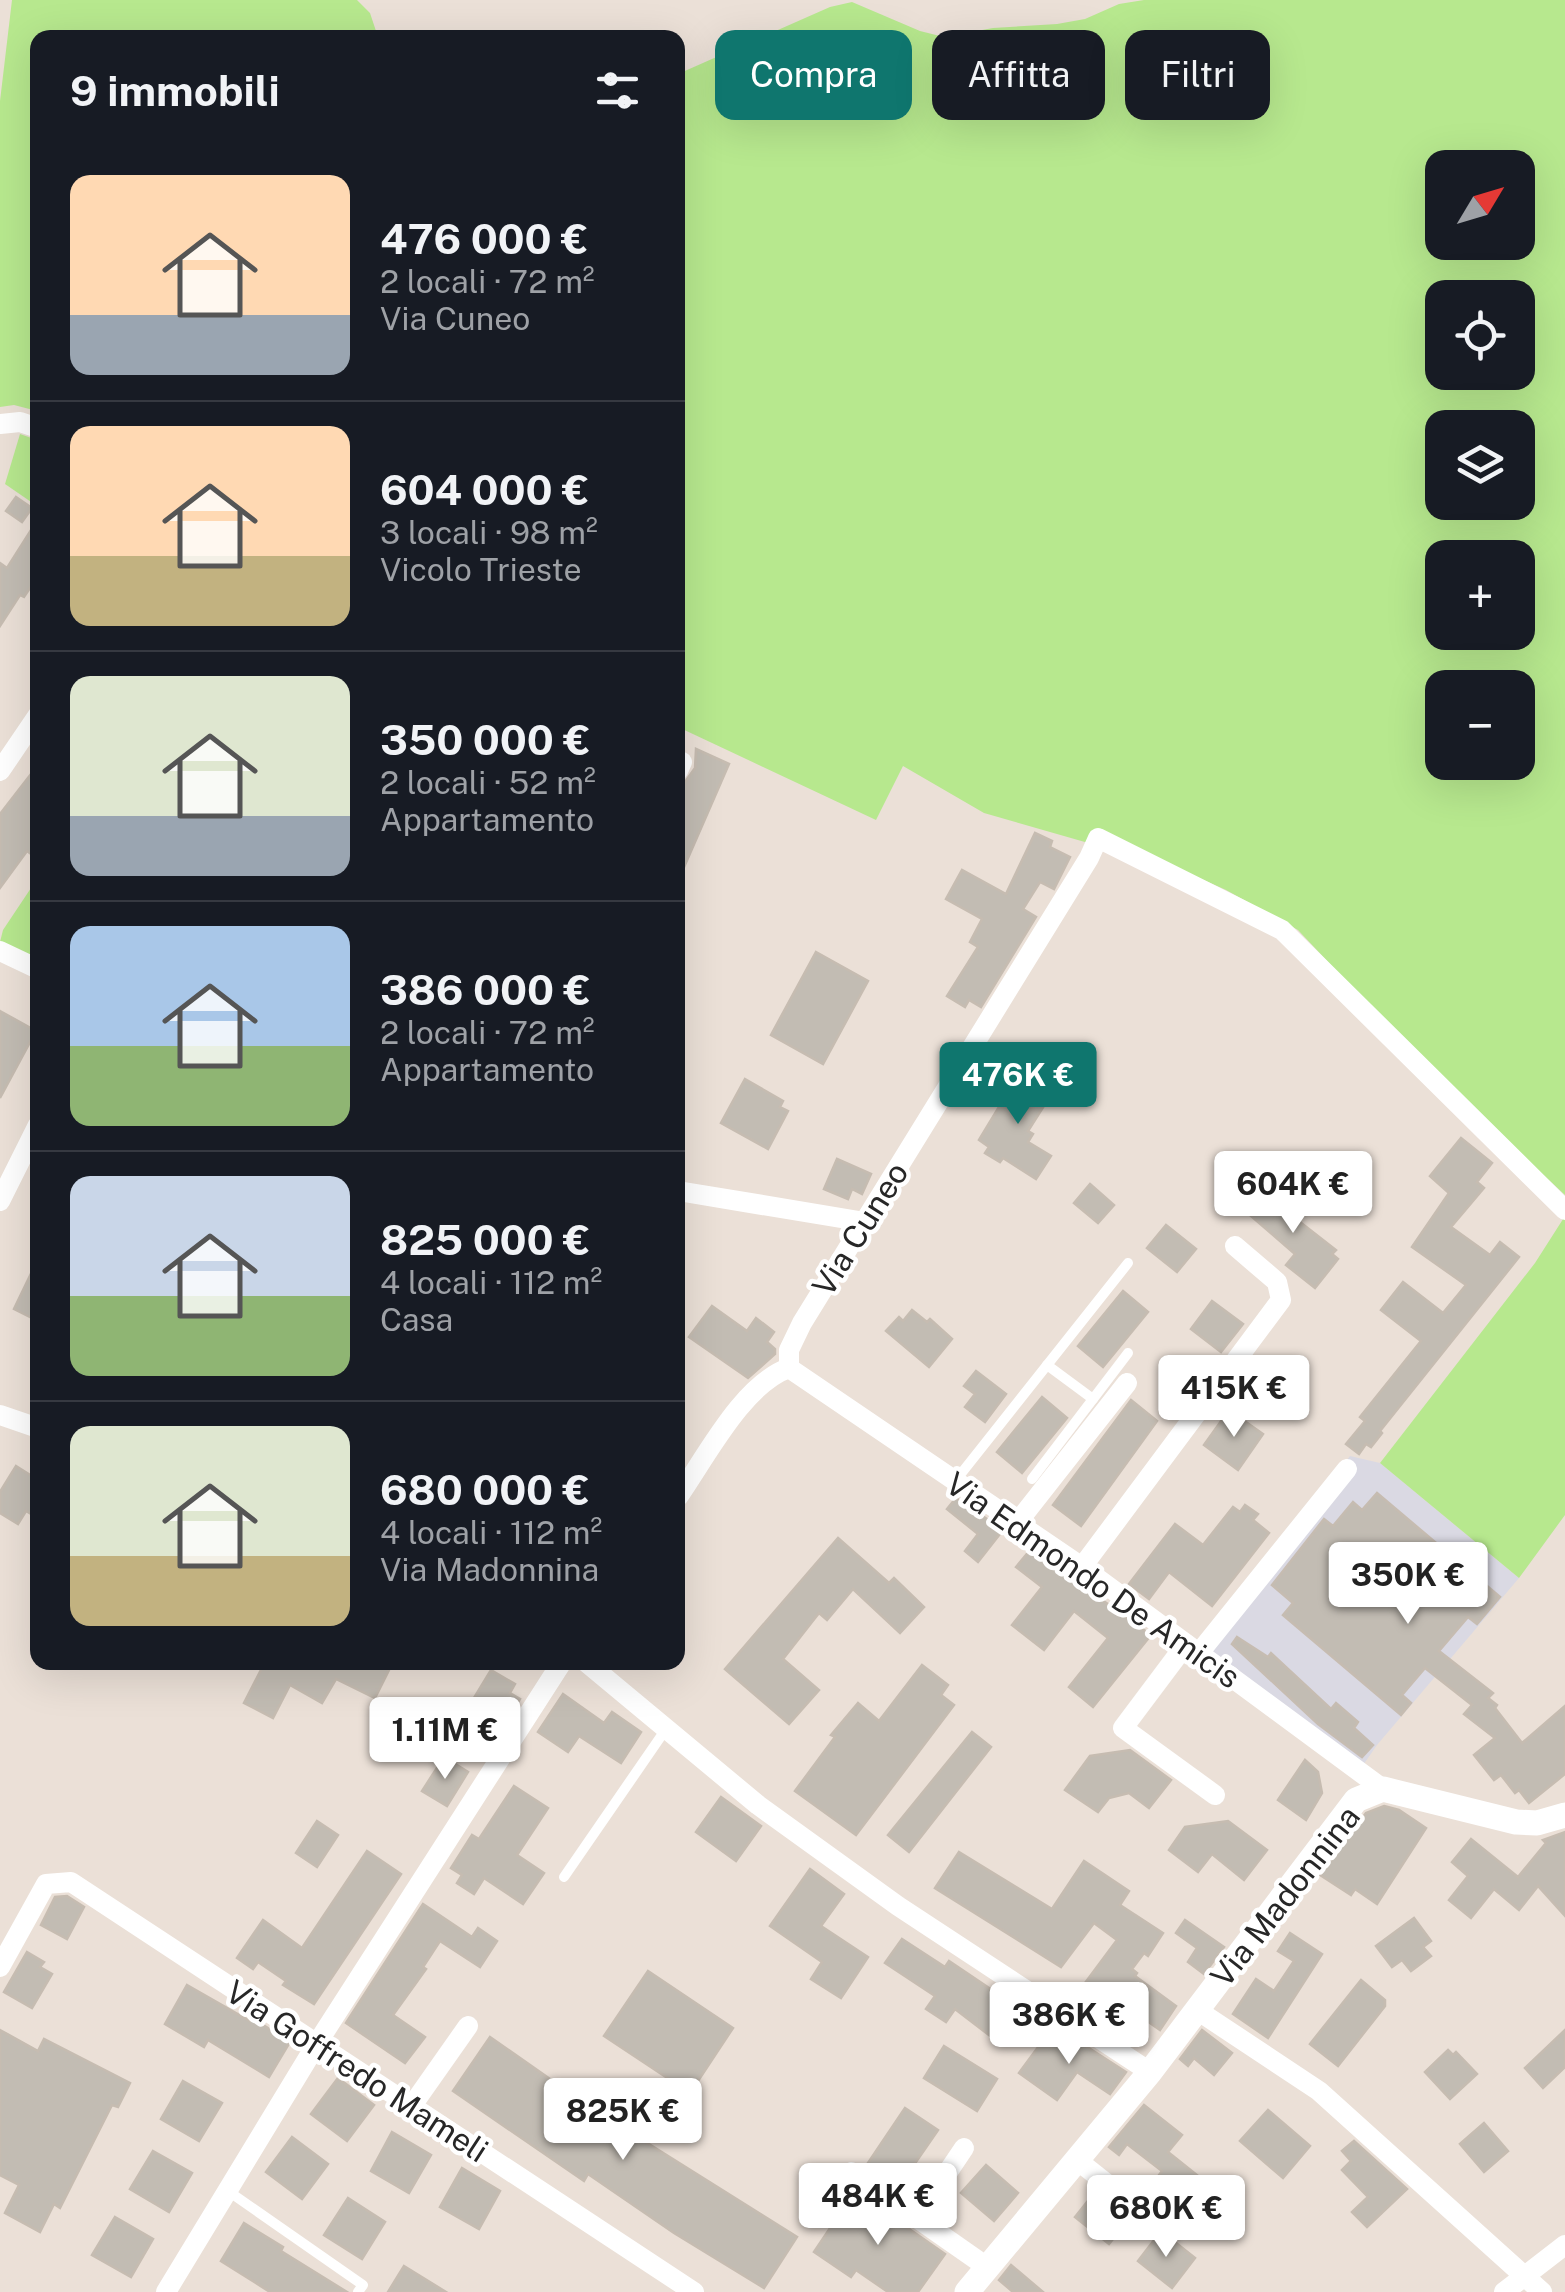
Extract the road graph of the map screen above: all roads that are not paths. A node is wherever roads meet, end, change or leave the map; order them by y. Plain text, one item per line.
1 (0, 424) edge
2 (30, 425) edge
3 (30, 727) edge
4 (0, 770) edge
5 (0, 951) edge
6 (30, 965) edge
7 (30, 1141) edge
8 (685, 1192) edge
9 (0, 1201) edge
10 (1565, 1210) edge
11 (864, 1222) junction
12 (1235, 1246) dead end
13 (1128, 1263) dead end
14 (1128, 1353) dead end
15 (1047, 1366) junction
16 (789, 1368) junction
17 (1127, 1383) dead end
18 (1093, 1400) junction
19 (0, 1415) edge
20 (30, 1425) edge
21 (1348, 1469) dead end
22 (1032, 1479) dead end
23 (955, 1481) junction
24 (685, 1487) edge
25 (1017, 1523) junction
26 (1082, 1567) junction
27 (1192, 1648) junction
28 (557, 1670) edge
29 (596, 1670) edge
30 (666, 1729) junction
31 (1383, 1789) junction
32 (1215, 1795) dead end
33 (1565, 1815) edge
34 (564, 1878) dead end
35 (0, 1967) edge
36 (1197, 2010) junction
37 (468, 2026) dead end
38 (316, 2045) junction
39 (1150, 2072) junction
40 (411, 2107) junction
41 (964, 2148) dead end
42 (1076, 2160) junction
43 (851, 2172) dead end
44 (228, 2190) junction
45 (1140, 2210) dead end
46 (917, 2218) junction
47 (1565, 2245) edge
48 (987, 2267) junction
49 (1534, 2284) edge
50 (166, 2292) edge
51 (358, 2292) edge
52 (694, 2292) edge
53 (966, 2292) edge
54 (1504, 2292) edge

1 - 2 street
3 - 4 street
5 - 6 street
7 - 9 street
8 - 11 street
10 - 11 street, Via Cuneo
11 - 16 street, Via Cuneo
12 - 26 street
13 - 15 lane
14 - 18 lane
15 - 18 lane
15 - 23 lane
16 - 23 street, Via Edmondo De Amicis
16 - 24 street
17 - 25 street
18 - 22 lane
19 - 20 street
21 - 27 street
23 - 25 street, Via Edmondo De Amicis
25 - 26 street, Via Edmondo De Amicis
26 - 27 street, Via Edmondo De Amicis
27 - 31 street, Via Edmondo De Amicis
27 - 32 street
28 - 38 street
29 - 30 street
30 - 34 lane
30 - 39 street
31 - 33 street, Via Edmondo De Amicis
31 - 36 street, Via Madonnina
35 - 38 street, Via Goffredo Mameli
36 - 39 street, Via Madonnina
36 - 49 street
37 - 40 street
38 - 40 street, Via Goffredo Mameli
38 - 44 street
39 - 42 street, Via Madonnina
40 - 52 street, Via Goffredo Mameli
41 - 46 street
42 - 45 street
42 - 48 street, Via Madonnina
43 - 46 street
44 - 50 street
44 - 51 lane
46 - 48 street
47 - 49 street
48 - 53 street, Via Madonnina
49 - 54 street

